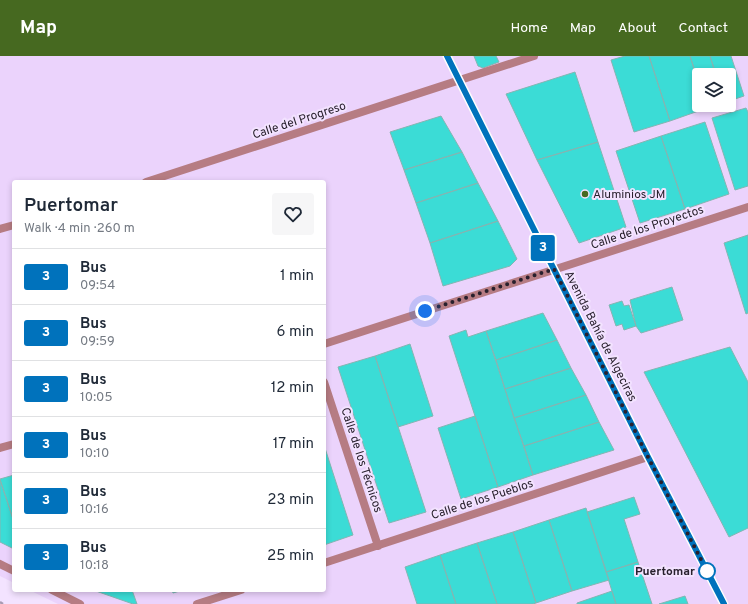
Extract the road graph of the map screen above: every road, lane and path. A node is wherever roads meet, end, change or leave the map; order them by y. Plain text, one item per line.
1 (447, 56) edge
2 (534, 56) edge
3 (459, 80) junction
4 (152, 180) edge
5 (748, 207) edge
6 (12, 226) edge
7 (0, 229) edge
8 (554, 269) junction
9 (326, 343) edge
10 (326, 388) edge
11 (12, 445) edge
12 (0, 448) edge
13 (648, 457) junction
14 (378, 546) junction
15 (326, 562) edge
16 (0, 564) edge
17 (12, 570) edge
18 (56, 592) edge
19 (235, 592) edge
20 (0, 602) edge
21 (3, 604) edge
22 (80, 604) edge
23 (198, 604) edge
24 (724, 604) edge

1 - 3 street, Avenida Bahía de Algeciras
2 - 3 street, Calle del Progreso
3 - 4 street, Calle del Progreso
3 - 8 street, Avenida Bahía de Algeciras
5 - 8 street, Calle de los Proyectos
6 - 7 street
8 - 9 street, Calle de los Proyectos
8 - 13 street, Avenida Bahía de Algeciras
10 - 14 street, Calle de los Técnicos
11 - 12 street
13 - 14 street, Calle de los Pueblos
13 - 24 street, Avenida Bahía de Algeciras
14 - 15 street, Calle de los Pueblos
16 - 17 street
18 - 22 street
19 - 23 street
20 - 21 path

